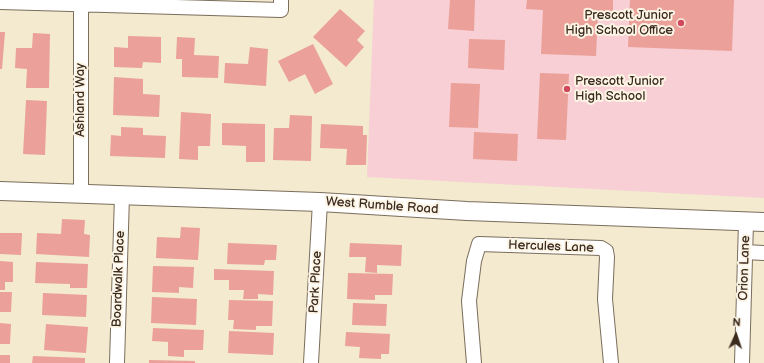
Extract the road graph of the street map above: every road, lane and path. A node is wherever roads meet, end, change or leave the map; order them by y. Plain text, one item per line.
1 (0, 2) edge
2 (281, 5) edge
3 (81, 6) junction
4 (0, 191) edge
5 (81, 194) junction
6 (122, 195) junction
7 (320, 202) junction
8 (746, 222) junction
9 (764, 222) edge
10 (745, 248) junction
11 (764, 253) edge
12 (117, 363) edge
13 (312, 363) edge
14 (474, 363) edge
15 (611, 363) edge
16 (742, 363) edge

1 - 3 street
2 - 3 street
3 - 5 street, Ashland Way
4 - 5 street, West Rumble Road
5 - 6 street, West Rumble Road
6 - 7 street, West Rumble Road
6 - 12 street, Boardwalk Place
7 - 8 street, West Rumble Road
7 - 13 street, Park Place
8 - 9 street, West Rumble Road
8 - 10 street, Orion Lane
10 - 11 street
10 - 16 street, Orion Lane
14 - 15 street, Hercules Lane

